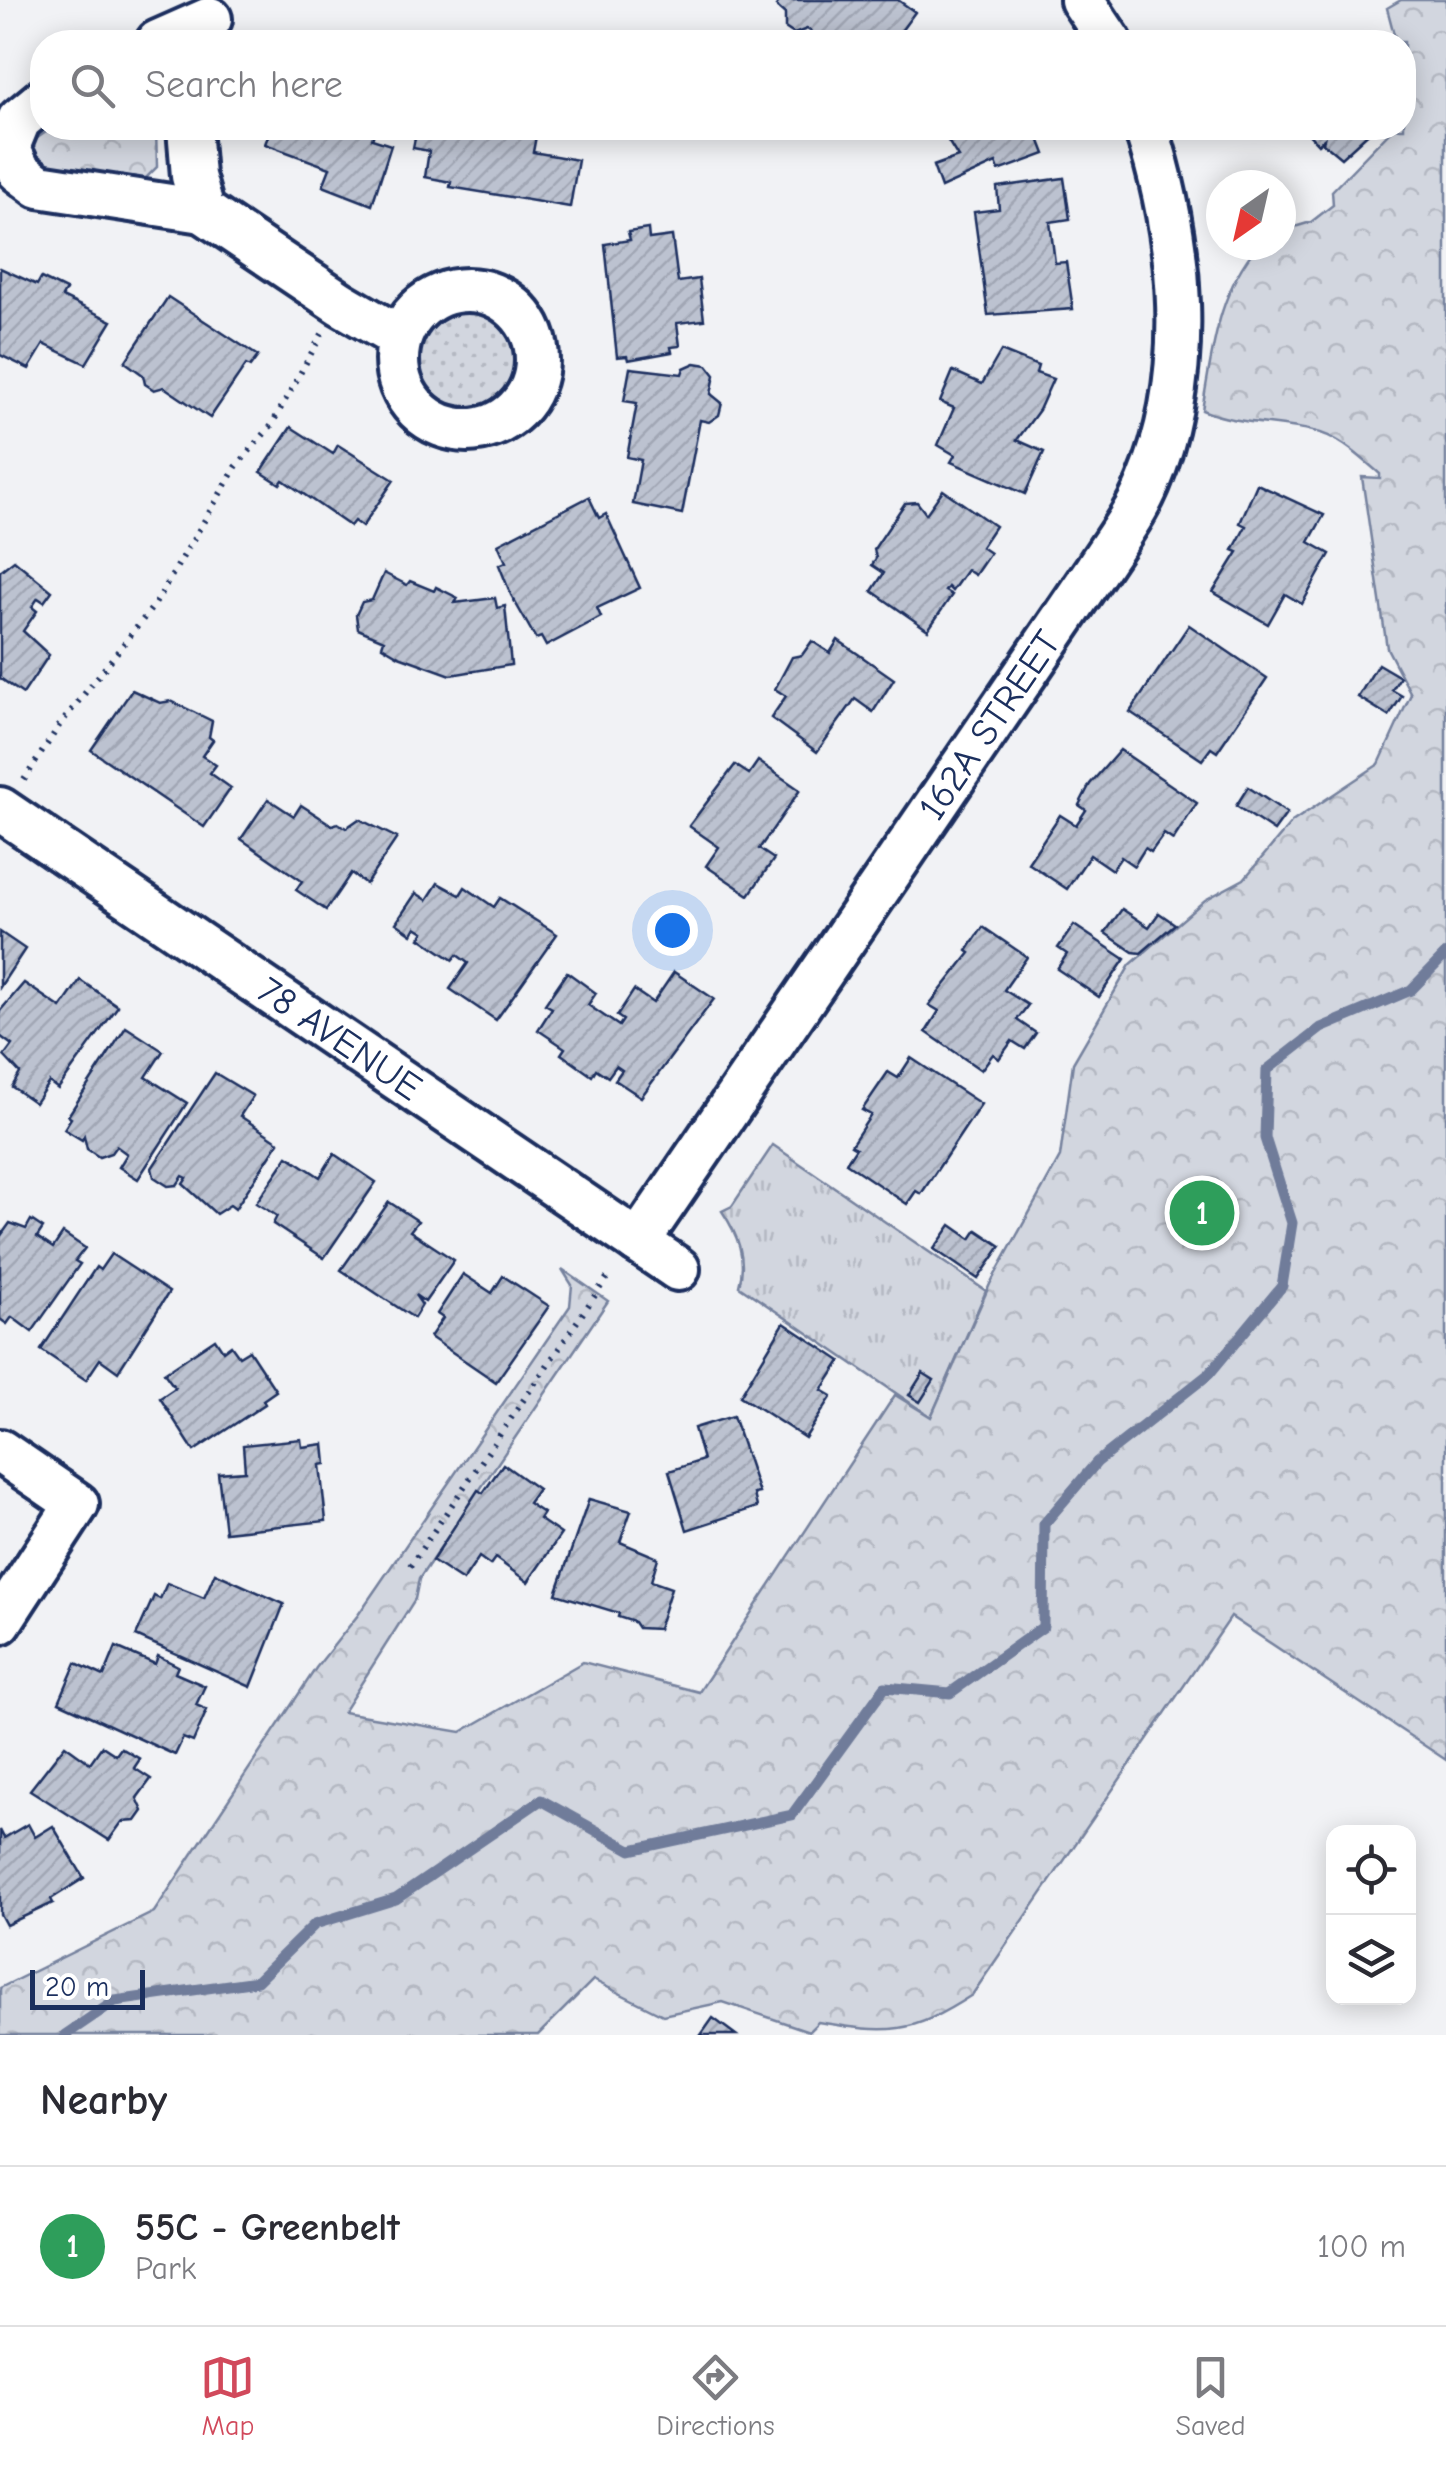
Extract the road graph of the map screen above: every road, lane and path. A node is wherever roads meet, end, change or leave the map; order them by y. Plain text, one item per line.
1 (1082, 0) edge
2 (1102, 30) edge
3 (30, 111) edge
4 (190, 140) edge
5 (1151, 141) edge
6 (204, 211) junction
7 (325, 329) dead end
8 (400, 338) dead end
9 (9, 800) edge
10 (624, 1256) junction
11 (678, 1269) dead end
12 (0, 1451) edge
13 (410, 1566) dead end
14 (0, 1622) edge

1 - 2 street
3 - 6 street
4 - 6 street
5 - 10 street, 162A STREET
6 - 8 street
7 - 9 path
9 - 10 street, 78 AVENUE
10 - 11 street, 78 AVENUE
10 - 13 path
12 - 14 street

